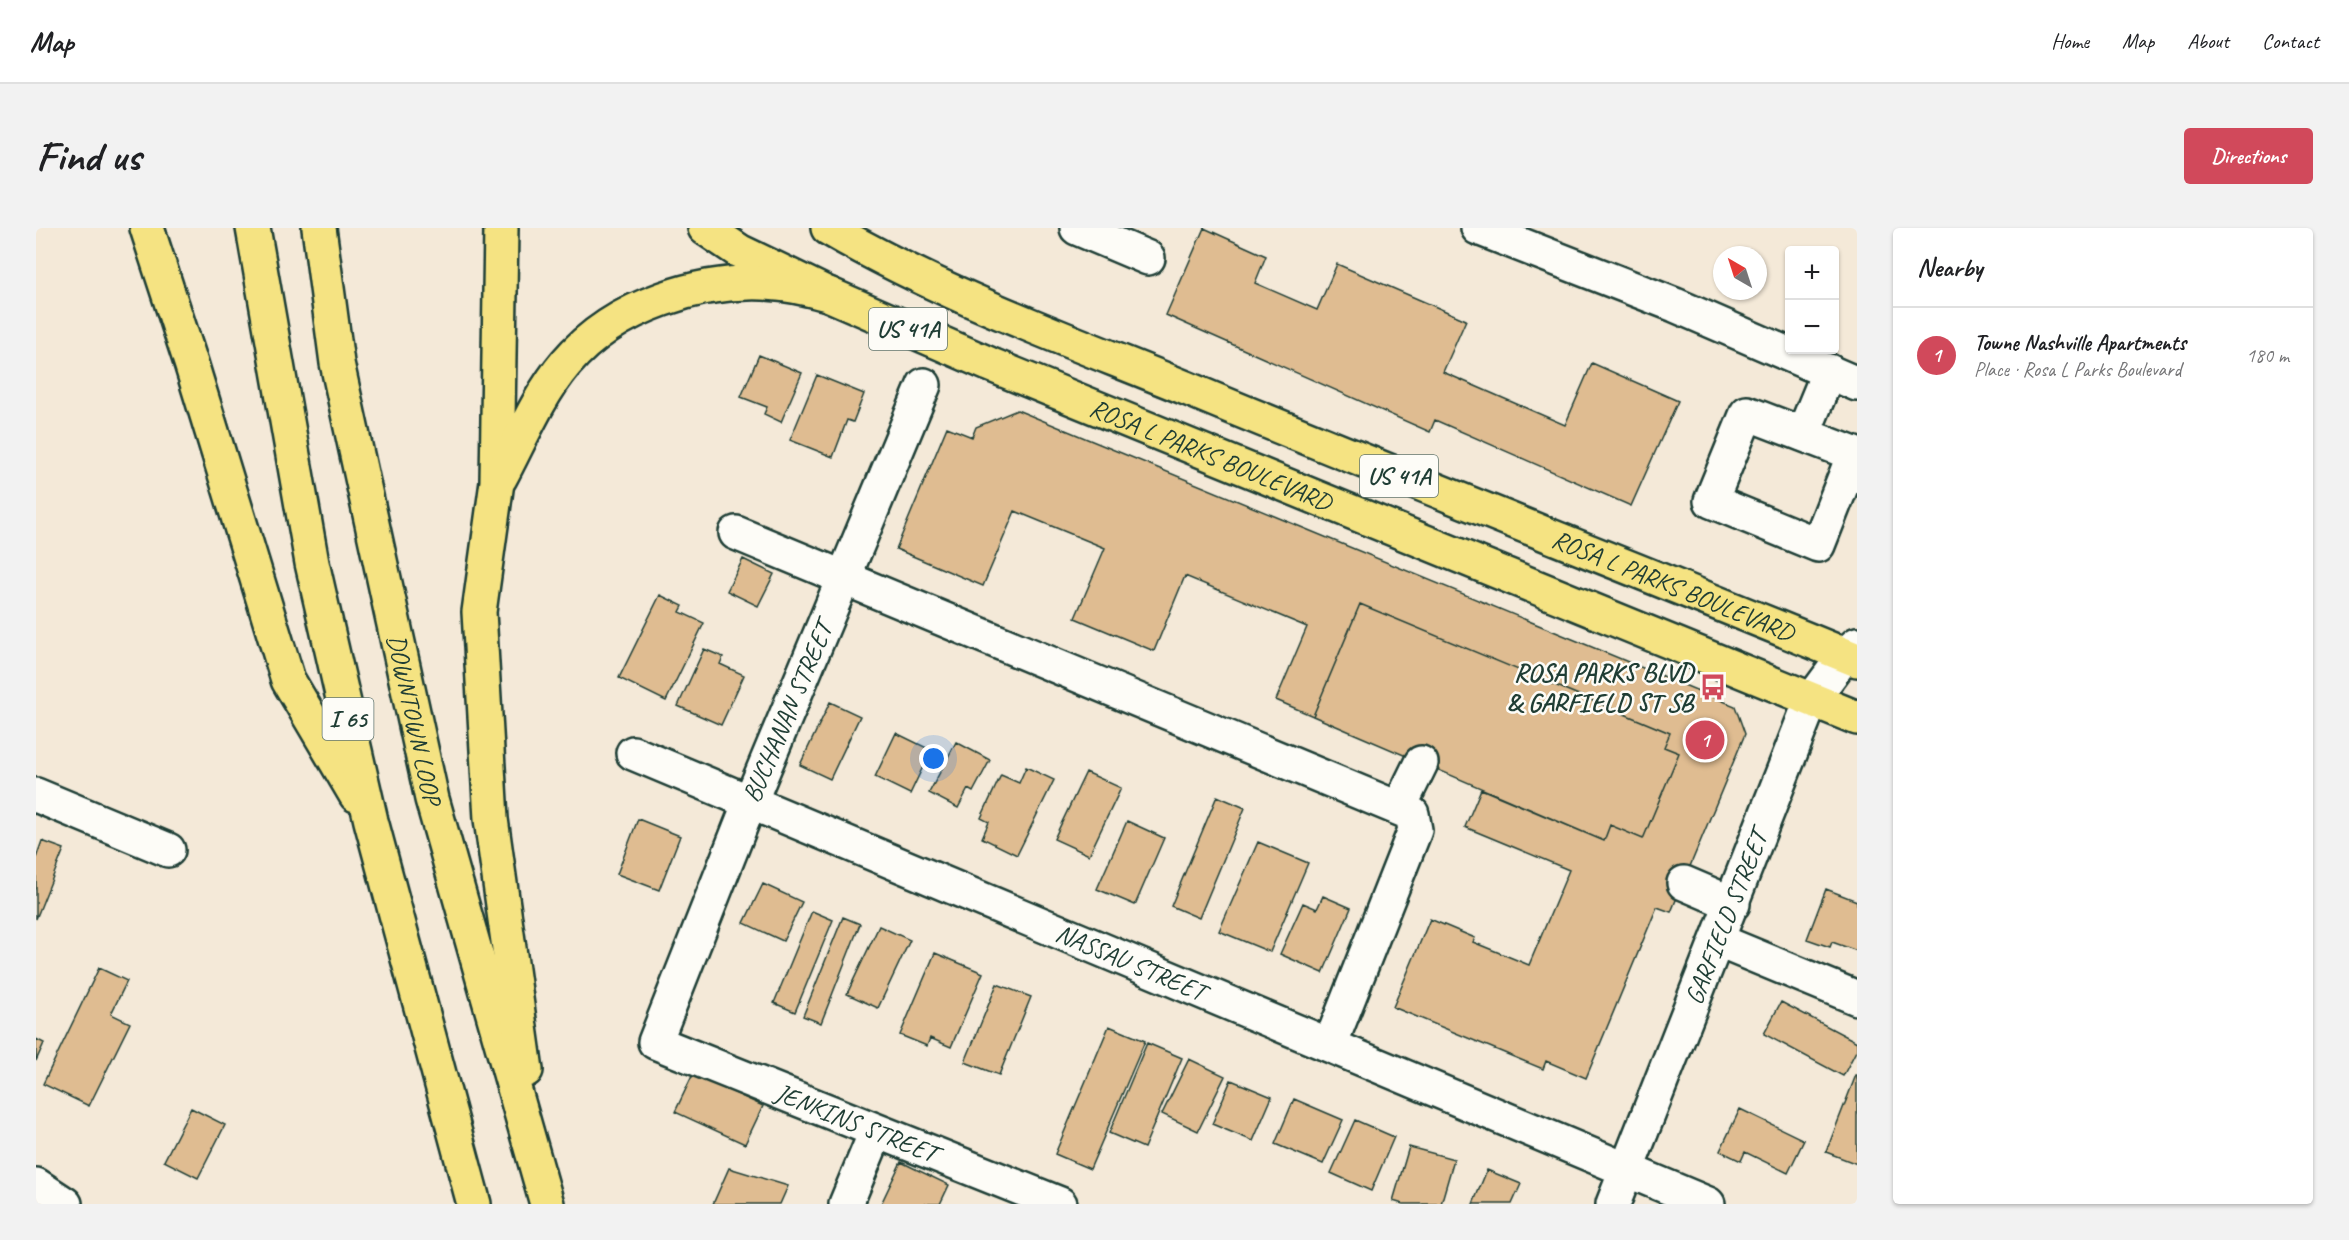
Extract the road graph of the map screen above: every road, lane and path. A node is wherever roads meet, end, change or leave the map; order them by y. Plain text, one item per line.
1 (147, 228) edge
2 (253, 228) edge
3 (319, 228) edge
4 (501, 228) edge
5 (705, 228) edge
6 (828, 228) edge
7 (1077, 228) edge
8 (1478, 228) edge
9 (1148, 258) dead end
10 (828, 294) junction
11 (1843, 378) edge
12 (924, 385) dead end
13 (1803, 434) junction
14 (497, 482) junction
15 (736, 532) dead end
16 (844, 576) junction
17 (1853, 653) edge
18 (1812, 701) junction
19 (1857, 718) edge
20 (633, 753) dead end
21 (1421, 763) dead end
22 (36, 795) edge
23 (750, 802) junction
24 (1399, 808) junction
25 (371, 821) junction
26 (168, 850) dead end
27 (1683, 883) dead end
28 (1733, 904) junction
29 (1719, 941) junction
30 (1857, 998) edge
31 (655, 1042) joint
32 (1330, 1045) junction
33 (876, 1132) junction
34 (1629, 1170) junction
35 (36, 1185) edge
36 (546, 1200) edge
37 (65, 1204) edge
38 (474, 1204) edge
39 (846, 1204) edge
40 (1060, 1204) edge
41 (1613, 1204) edge
42 (1708, 1204) edge

1 - 25 main road
2 - 25 main road, I 65
3 - 36 main road, DOWNTOWN LOOP / I 65
4 - 14 main road
5 - 10 main road, ROSA L PARKS BOULEVARD / US 41A
6 - 17 main road, ROSA L PARKS BOULEVARD / US 41A
7 - 9 street
8 - 11 street
10 - 14 main road
10 - 18 main road, ROSA L PARKS BOULEVARD / US 41A
11 - 13 street
12 - 16 street, BUCHANAN STREET
13 - 13 street
14 - 36 main road
15 - 16 street
16 - 23 street, BUCHANAN STREET
16 - 24 street
17 - 18 street, GARFIELD STREET
18 - 19 main road, ROSA L PARKS BOULEVARD / US 41A
18 - 28 street, GARFIELD STREET
20 - 23 street, NASSAU STREET
21 - 24 street
22 - 26 street
23 - 31 street, BUCHANAN STREET
23 - 32 street, NASSAU STREET
24 - 32 street
25 - 38 main road, I 65
27 - 28 street
28 - 29 street, GARFIELD STREET
29 - 30 street
29 - 34 street, GARFIELD STREET
31 - 33 street, JENKINS STREET
32 - 34 street, NASSAU STREET
33 - 39 street
33 - 40 street, JENKINS STREET
34 - 41 street, GARFIELD STREET
34 - 42 street, NASSAU STREET
35 - 37 street

